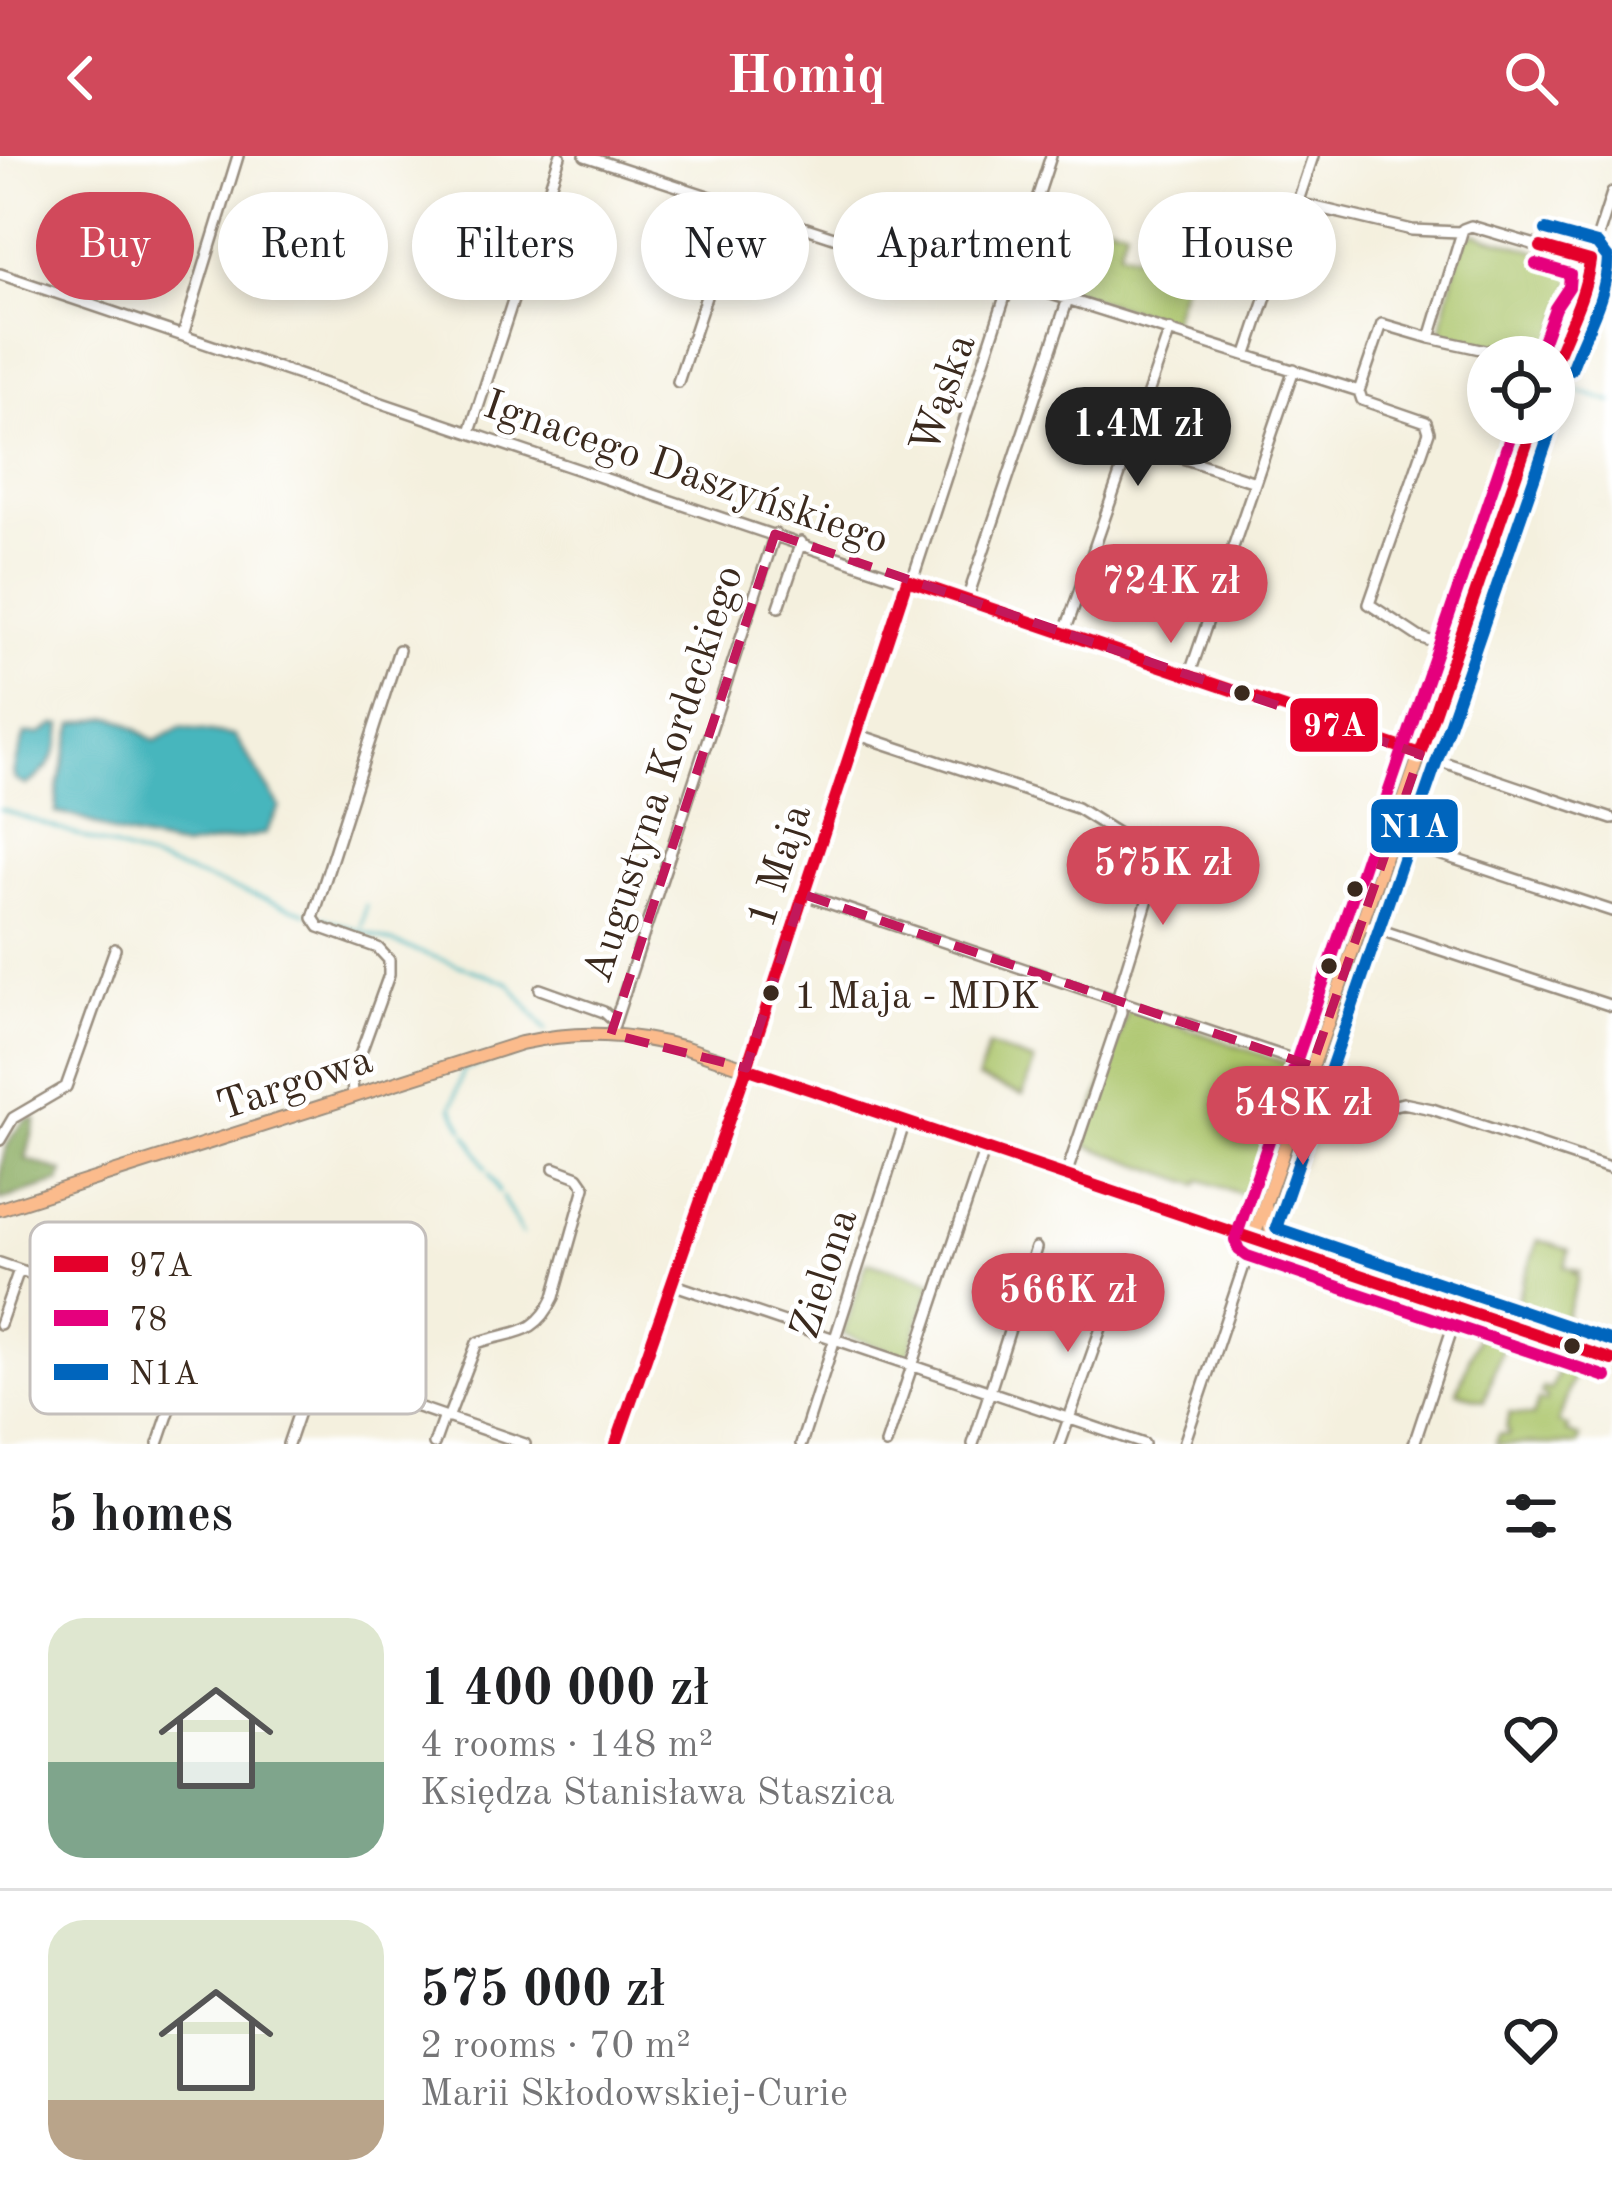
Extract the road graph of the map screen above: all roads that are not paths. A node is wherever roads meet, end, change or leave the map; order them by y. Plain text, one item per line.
1 (238, 156) edge
2 (560, 156) edge
3 (585, 156) edge
4 (1051, 156) edge
5 (1313, 156) edge
6 (696, 192) edge
7 (1040, 192) edge
8 (1302, 192) edge
9 (1612, 193) edge
10 (1336, 212) edge
11 (1460, 232) junction
12 (1590, 261) junction
13 (0, 274) edge
14 (1612, 285) edge
15 (1586, 293) junction
16 (705, 300) edge
17 (1007, 300) edge
18 (1067, 300) edge
19 (1074, 300) edge
20 (1265, 300) edge
21 (1170, 330) junction
22 (184, 335) junction
23 (1564, 336) edge
24 (1430, 338) junction
25 (1467, 346) edge
26 (1247, 354) junction
27 (1294, 369) junction
28 (679, 382) dead end
29 (1359, 391) junction
30 (470, 432) junction
31 (1131, 441) junction
32 (1527, 444) edge
33 (1255, 482) junction
34 (775, 534) junction
35 (800, 542) junction
36 (910, 580) junction
37 (967, 600) junction
38 (779, 607) dead end
39 (1064, 632) junction
40 (399, 650) dead end
41 (1456, 650) junction
42 (1189, 676) junction
43 (856, 734) junction
44 (1420, 754) junction
45 (1612, 818) edge
46 (1391, 838) junction
47 (802, 894) junction
48 (1612, 911) edge
49 (1362, 924) junction
50 (115, 949) dead end
51 (540, 988) dead end
52 (1120, 1001) junction
53 (1612, 1006) edge
54 (612, 1027) junction
55 (1312, 1066) junction
56 (746, 1068) junction
57 (1305, 1088) junction
58 (352, 1097) junction
59 (904, 1121) junction
60 (0, 1140) edge
61 (985, 1148) junction
62 (554, 1168) dead end
63 (1612, 1169) edge
64 (1066, 1175) junction
65 (1265, 1204) junction
66 (0, 1209) edge
67 (1253, 1239) junction
68 (1036, 1248) dead end
69 (1281, 1249) junction
70 (0, 1263) edge
71 (19, 1270) junction
72 (30, 1274) edge
73 (1118, 1280) dead end
74 (671, 1283) junction
75 (1460, 1308) junction
76 (0, 1324) edge
77 (836, 1340) junction
78 (1612, 1360) edge
79 (912, 1366) junction
80 (990, 1392) junction
81 (426, 1410) edge
82 (168, 1414) edge
83 (298, 1414) edge
84 (446, 1417) junction
85 (1068, 1419) junction
86 (158, 1444) edge
87 (288, 1444) edge
88 (434, 1444) edge
89 (525, 1444) edge
90 (616, 1444) edge
91 (801, 1444) edge
92 (886, 1444) edge
93 (973, 1444) edge
94 (1060, 1444) edge
95 (1144, 1444) edge
96 (1184, 1444) edge
97 (1414, 1444) edge

1 - 22 street
2 - 30 street
3 - 6 street
4 - 7 street, Wąska
5 - 8 street
9 - 12 street
10 - 11 street
11 - 12 street
11 - 24 street
12 - 15 street
13 - 22 street, Ignacego Daszyńskiego
14 - 15 main road
15 - 23 main road
16 - 28 street
17 - 36 street, Wąska
18 - 37 street
19 - 21 street
20 - 26 street
21 - 26 street
21 - 31 street
22 - 30 street, Ignacego Daszyńskiego
24 - 25 street
24 - 29 street
26 - 27 street
27 - 29 street
27 - 33 street
29 - 41 street
30 - 34 street, Ignacego Daszyńskiego
31 - 33 street
31 - 39 street
32 - 41 main road
33 - 42 street
34 - 35 street, Ignacego Daszyńskiego
34 - 54 street, Augustyna Kordeckiego
35 - 36 street, Ignacego Daszyńskiego
35 - 38 street
36 - 37 street, Ignacego Daszyńskiego
36 - 43 street, 1 Maja
37 - 39 street, Ignacego Daszyńskiego
39 - 42 street, Ignacego Daszyńskiego
40 - 58 street
41 - 44 main road
42 - 44 street, Ignacego Daszyńskiego
43 - 47 street, 1 Maja
43 - 52 street
44 - 45 street, Ignacego Daszyńskiego
44 - 46 main road
46 - 48 street
46 - 49 main road
47 - 52 street
47 - 56 street, 1 Maja
49 - 53 street
49 - 55 main road
50 - 60 street
51 - 54 street
52 - 55 street
52 - 64 street
54 - 56 main road, Targowa
54 - 58 main road, Targowa
55 - 57 main road
56 - 59 main road, Targowa
56 - 74 street, 1 Maja
57 - 63 street
57 - 65 main road
58 - 66 main road, Targowa
59 - 61 main road, Targowa
59 - 77 street, Zielona
61 - 64 main road, Targowa
61 - 79 street
62 - 84 street
64 - 67 main road, Targowa
65 - 67 main road
65 - 69 main road
67 - 69 main road, Targowa
67 - 96 street
68 - 80 street
69 - 75 main road, Targowa
70 - 71 street
71 - 72 street
71 - 76 street
73 - 85 street
74 - 77 street
74 - 90 street, 1 Maja
75 - 78 main road, Targowa
75 - 97 street
77 - 79 street
77 - 91 street, Zielona
79 - 80 street
79 - 92 street
80 - 85 street
80 - 93 street
81 - 84 street
82 - 86 street
83 - 87 street
84 - 88 street
84 - 89 street
85 - 94 street
85 - 95 street

